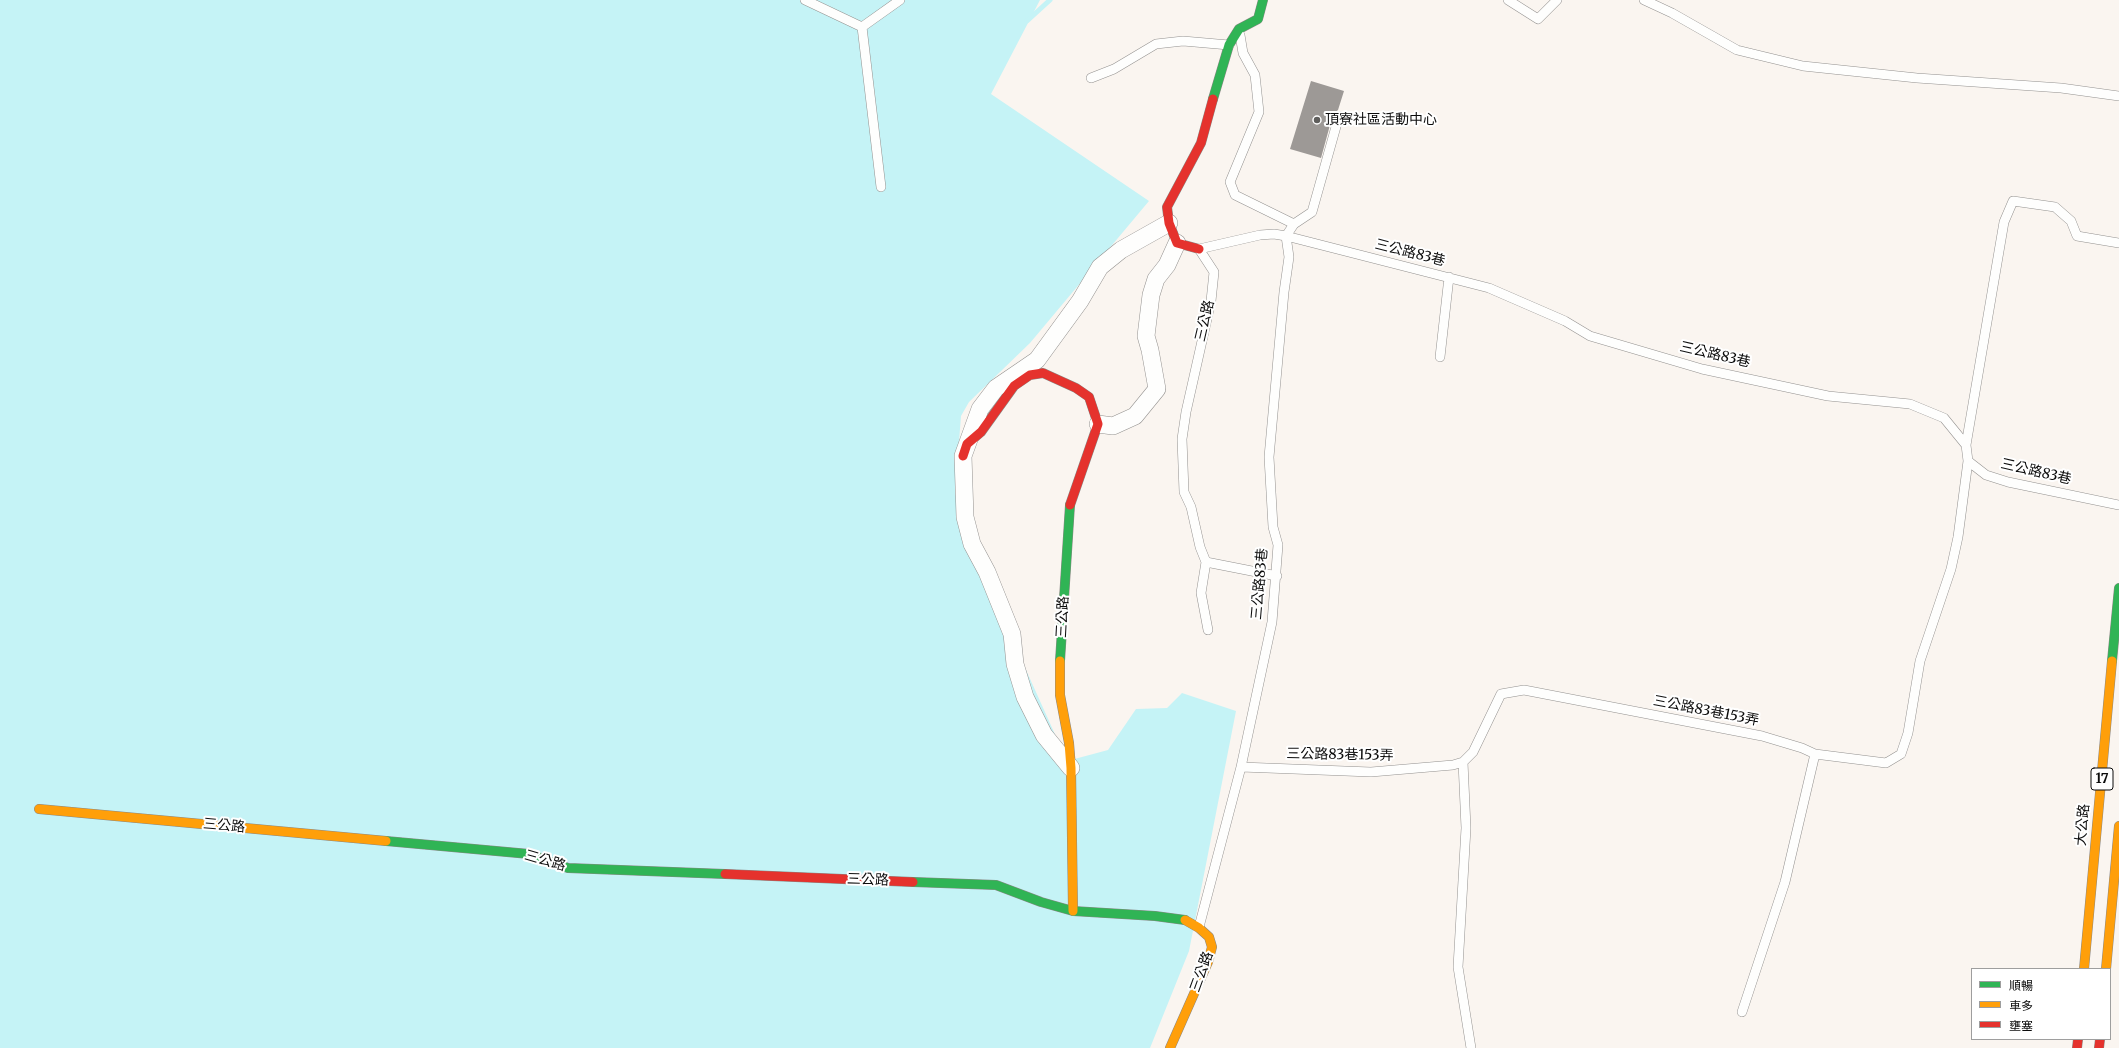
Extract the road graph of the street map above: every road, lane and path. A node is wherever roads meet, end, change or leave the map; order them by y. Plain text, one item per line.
1 (805, 0) edge
2 (900, 0) edge
3 (1263, 0) edge
4 (1508, 0) edge
5 (1558, 0) edge
6 (1644, 0) edge
7 (862, 27) junction
8 (1240, 29) junction
9 (1229, 44) junction
10 (1091, 78) dead end
11 (2119, 96) edge
12 (1339, 116) dead end
13 (881, 187) dead end
14 (1169, 223) junction
15 (1294, 224) junction
16 (1286, 236) junction
17 (1176, 243) junction
18 (2119, 243) edge
19 (1199, 249) junction
20 (1449, 277) junction
21 (1440, 357) dead end
22 (1098, 424) junction
23 (1966, 445) junction
24 (963, 456) junction
25 (1968, 461) junction
26 (2119, 505) edge
27 (1206, 562) junction
28 (1277, 576) junction
29 (2119, 588) edge
30 (1208, 630) dead end
31 (1815, 754) junction
32 (1462, 762) junction
33 (1241, 767) junction
34 (1071, 768) junction
35 (39, 809) dead end
36 (2119, 826) edge
37 (1074, 911) junction
38 (1199, 928) junction
39 (2084, 968) edge
40 (2106, 968) edge
41 (1742, 1012) dead end
42 (1170, 1048) edge
43 (1471, 1048) edge

1 - 7 lane
2 - 7 lane
3 - 8 street
4 - 5 lane
6 - 11 lane
7 - 13 lane
8 - 9 street
8 - 15 lane
9 - 10 lane
9 - 14 street
12 - 15 lane
14 - 17 street
14 - 24 street
15 - 16 lane
16 - 19 lane, 三公路83巷
16 - 20 lane, 三公路83巷
16 - 28 lane, 三公路83巷
17 - 19 street
17 - 22 street
18 - 23 lane
19 - 27 lane, 三公路
20 - 21 lane
20 - 23 lane, 三公路83巷
22 - 24 street
22 - 34 street, 三公路
23 - 25 lane
24 - 34 street
25 - 26 lane, 三公路83巷
25 - 31 lane, 三公路83巷153弄
27 - 28 lane
27 - 30 lane, 三公路
28 - 33 lane, 三公路83巷
29 - 39 street, 大公路 / 17
31 - 32 lane, 三公路83巷153弄
31 - 41 lane
32 - 33 lane, 三公路83巷153弄
32 - 43 lane
33 - 38 lane, 三公路83巷
34 - 37 street, 三公路
35 - 37 street, 三公路
36 - 40 street
37 - 38 street, 三公路
38 - 42 street, 三公路

